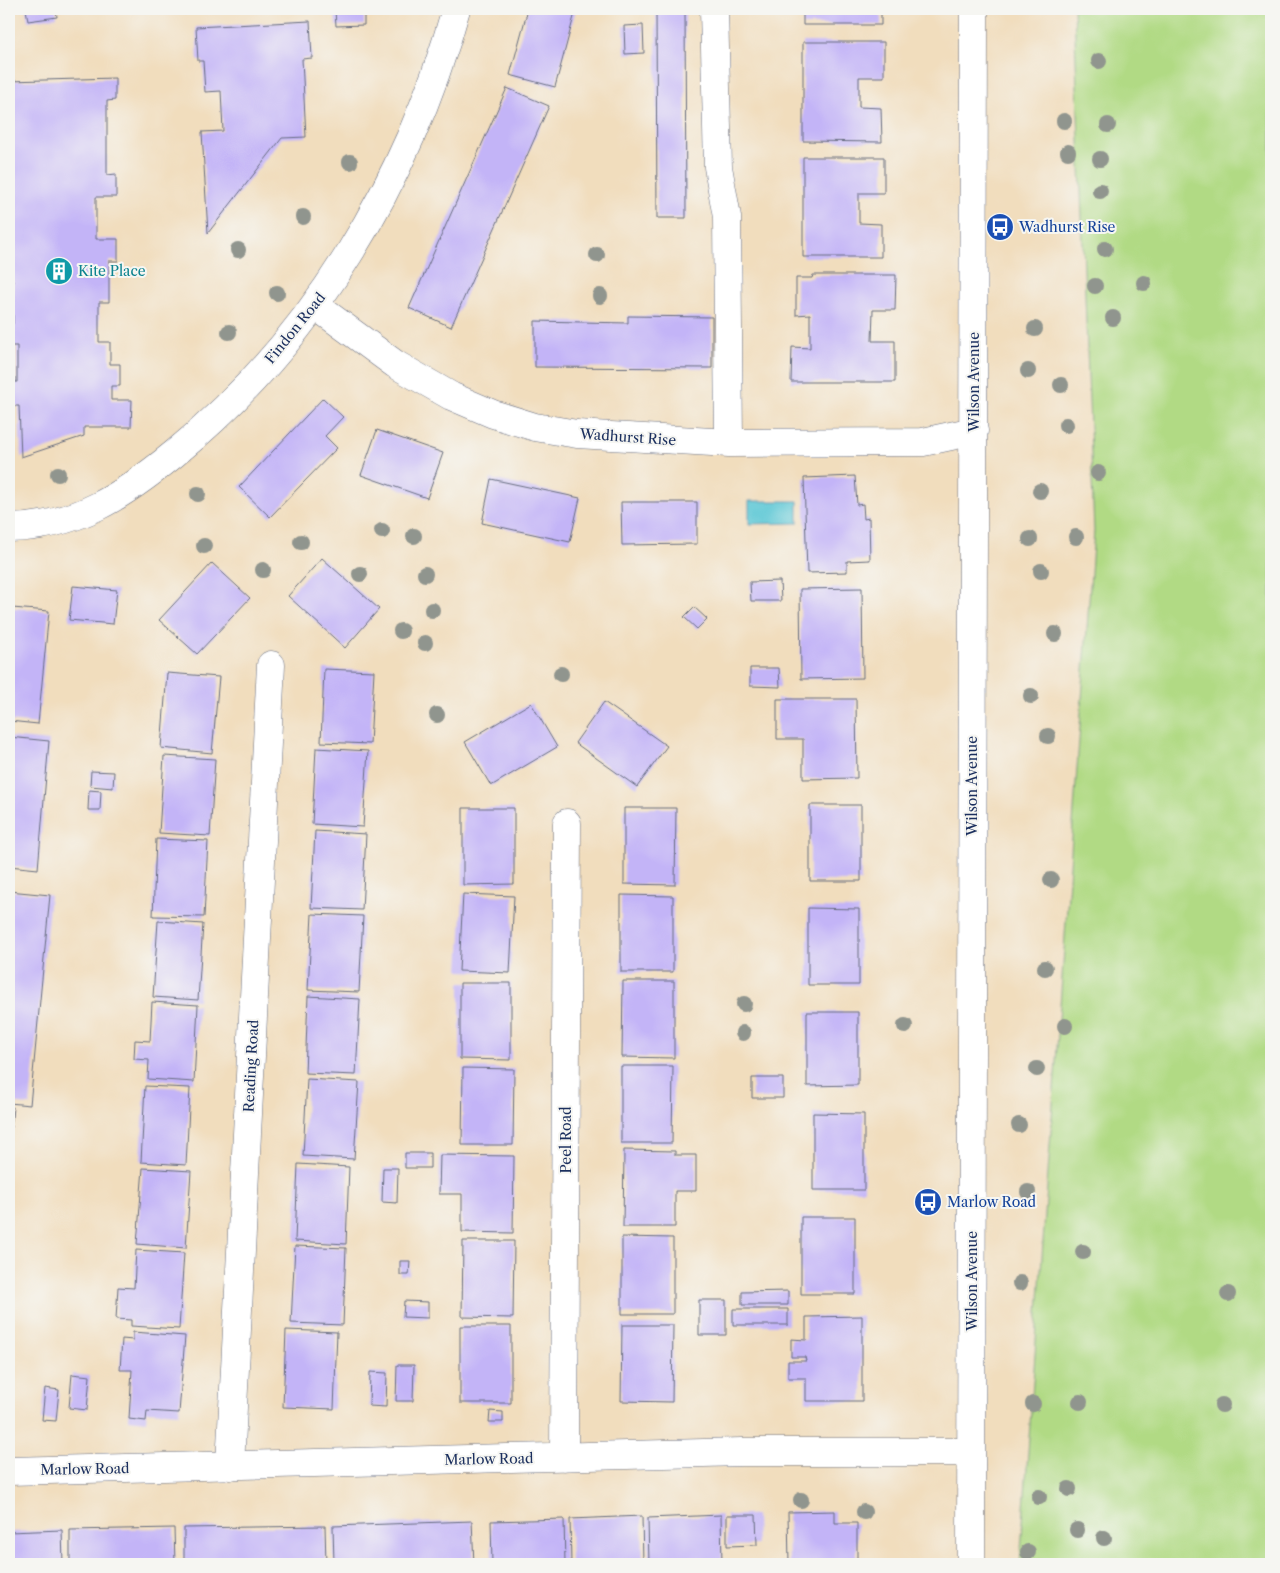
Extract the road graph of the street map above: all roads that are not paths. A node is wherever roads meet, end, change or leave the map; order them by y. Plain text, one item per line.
1 (456, 9) edge
2 (714, 9) edge
3 (974, 9) edge
4 (316, 306) junction
5 (974, 431) junction
6 (729, 443) junction
7 (9, 528) edge
8 (272, 666) dead end
9 (567, 823) dead end
10 (970, 1452) junction
11 (564, 1457) junction
12 (230, 1466) junction
13 (9, 1471) edge
14 (971, 1564) edge

1 - 4 street, Findon Road
2 - 6 street
3 - 5 street, Wilson Avenue
4 - 6 street, Wadhurst Rise
4 - 7 street, Findon Road
5 - 6 street, Wadhurst Rise
5 - 10 street, Wilson Avenue
8 - 12 street, Reading Road
9 - 11 street, Peel Road
10 - 11 street, Marlow Road
10 - 14 street, Wilson Avenue
11 - 12 street, Marlow Road
12 - 13 street, Marlow Road

